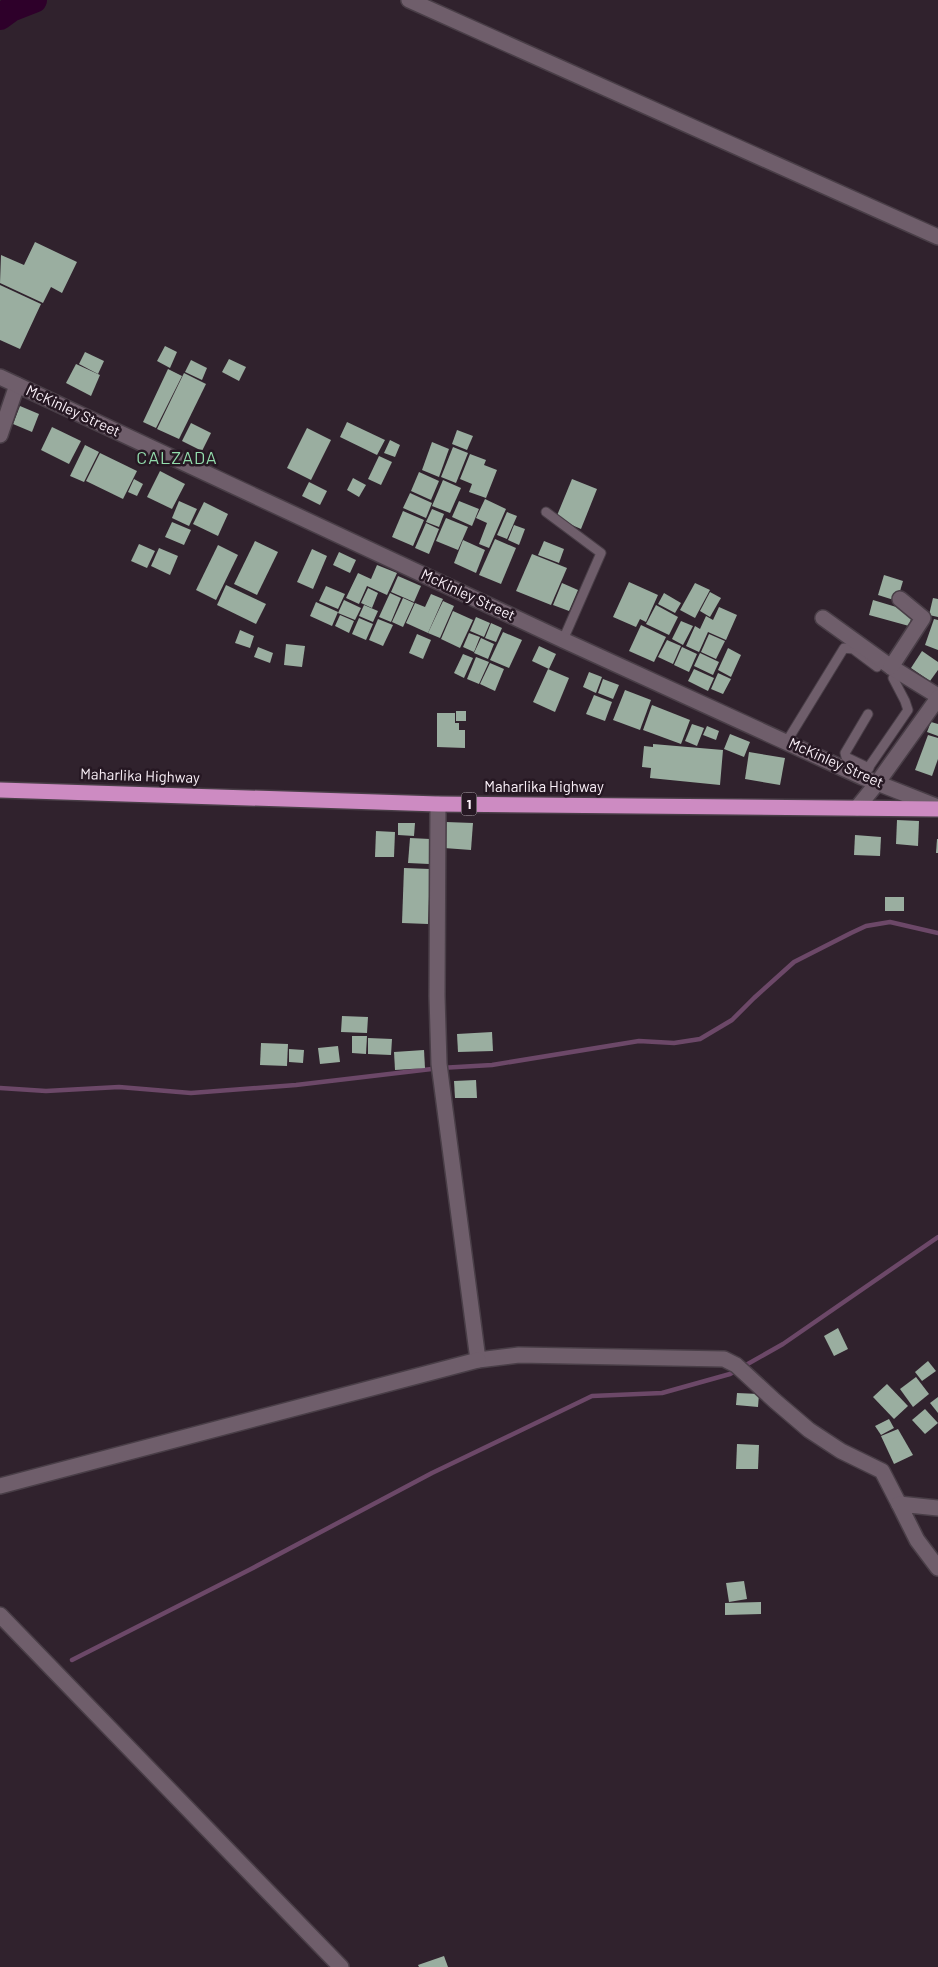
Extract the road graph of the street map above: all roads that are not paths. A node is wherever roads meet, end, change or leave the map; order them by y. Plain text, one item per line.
1 (409, 0) edge
2 (938, 236) edge
3 (0, 377) edge
4 (17, 385) junction
5 (0, 435) edge
6 (546, 512) dead end
7 (900, 599) dead end
8 (824, 618) dead end
9 (563, 640) junction
10 (887, 671) junction
11 (938, 697) edge
12 (868, 714) dead end
13 (787, 741) junction
14 (865, 772) junction
15 (878, 782) junction
16 (0, 790) edge
17 (438, 804) junction
18 (857, 808) junction
19 (938, 808) edge
20 (478, 1360) junction
21 (0, 1486) edge
22 (899, 1504) junction
23 (938, 1508) edge
24 (938, 1568) edge
25 (0, 1614) edge
26 (341, 1967) edge

1 - 2 street
3 - 4 street, McKinley Street
4 - 5 street
4 - 9 street, McKinley Street
6 - 9 lane
7 - 10 street
8 - 10 street
9 - 13 street, McKinley Street
10 - 11 street
10 - 13 lane
10 - 14 lane
11 - 15 street
12 - 14 lane
13 - 14 street, McKinley Street
14 - 15 street, McKinley Street
15 - 18 street
15 - 19 street, McKinley Street
16 - 17 highway, Maharlika Highway / 1
17 - 18 highway, Maharlika Highway / 1
17 - 20 street
18 - 19 highway, Maharlika Highway / 1
20 - 21 street
20 - 22 street
22 - 23 street
22 - 24 street
25 - 26 street

